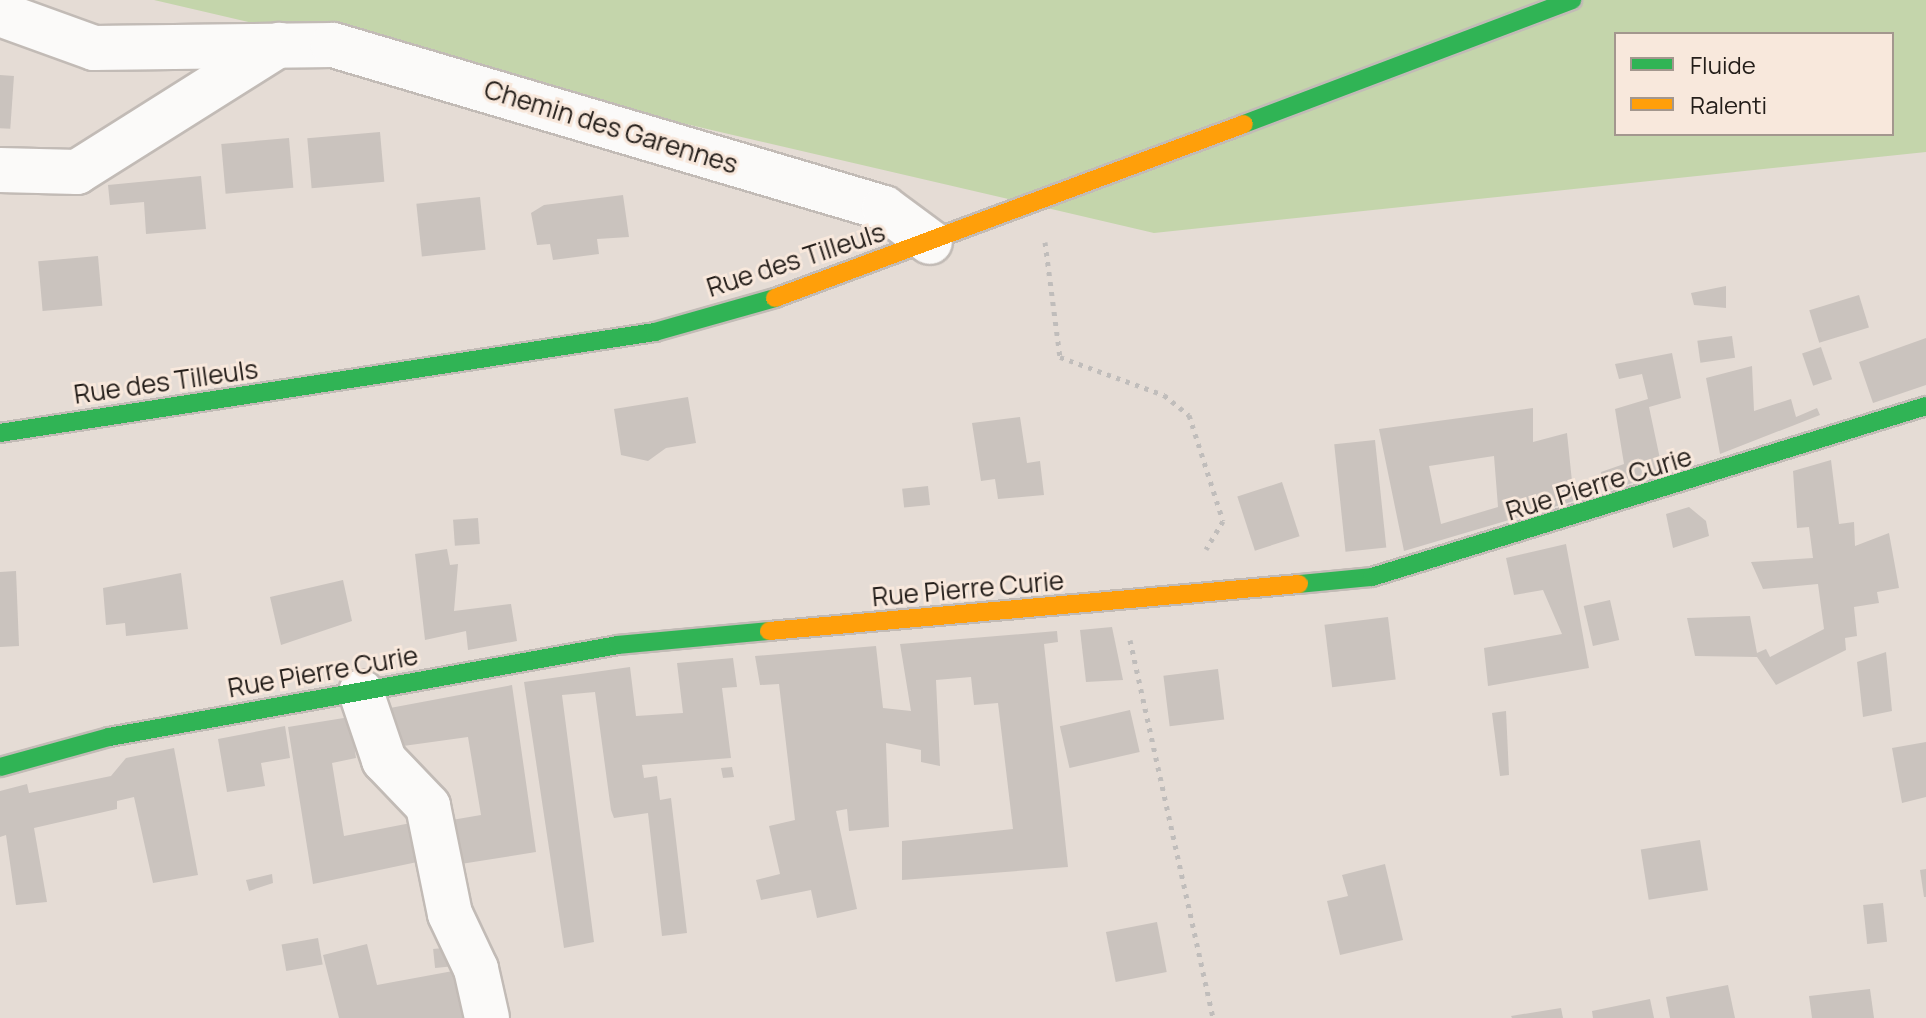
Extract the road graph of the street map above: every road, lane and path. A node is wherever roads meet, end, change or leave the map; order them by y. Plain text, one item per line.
1 (1572, 0) edge
2 (0, 14) edge
3 (279, 45) junction
4 (0, 170) edge
5 (930, 242) junction
6 (1926, 406) edge
7 (0, 433) edge
8 (361, 692) junction
9 (0, 767) edge
10 (487, 1018) edge

1 - 5 street, Rue des Tilleuls
2 - 3 street, Chemin des Garennes
3 - 4 street
3 - 5 street, Chemin des Garennes
5 - 7 street, Rue des Tilleuls
6 - 8 street, Rue Pierre Curie
8 - 9 street, Rue Pierre Curie
8 - 10 street

